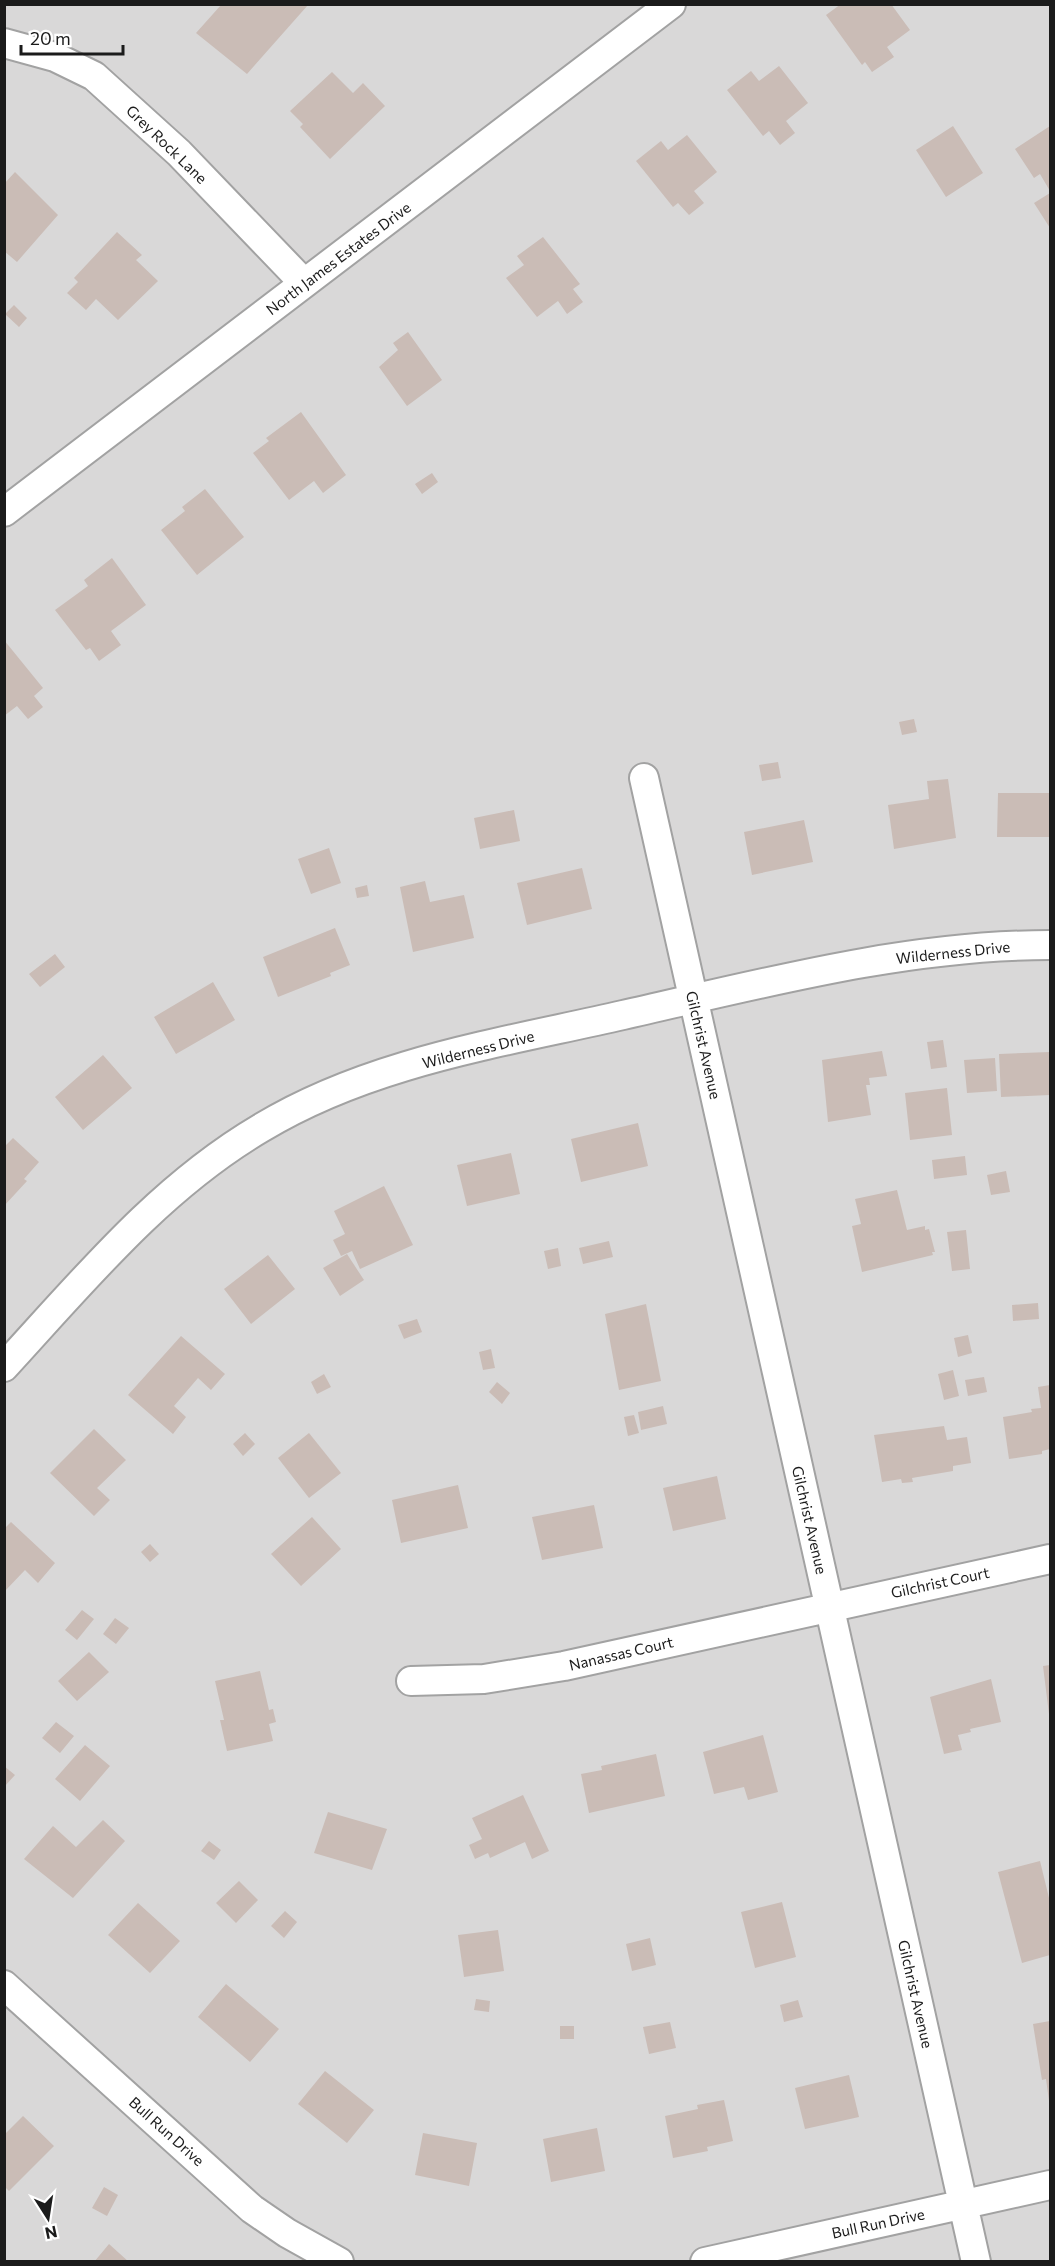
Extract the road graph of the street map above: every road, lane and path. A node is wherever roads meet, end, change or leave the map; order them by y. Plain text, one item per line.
1 (672, 4) edge
2 (4, 43) edge
3 (304, 283) junction
4 (4, 512) edge
5 (644, 778) dead end
6 (1050, 945) edge
7 (693, 999) junction
8 (4, 1366) edge
9 (1050, 1559) edge
10 (829, 1606) junction
11 (411, 1682) dead end
12 (4, 1985) edge
13 (1050, 2185) edge
14 (963, 2204) junction
15 (339, 2262) edge
16 (705, 2262) edge
17 (976, 2262) edge

1 - 3 street, North James Estates Drive
2 - 3 street, Grey Rock Lane
3 - 4 street, North James Estates Drive
5 - 7 street, Gilchrist Avenue
6 - 7 street, Wilderness Drive
7 - 8 street, Wilderness Drive
7 - 10 street, Gilchrist Avenue
9 - 10 street, Gilchrist Court
10 - 11 street, Nanassas Court
10 - 14 street, Gilchrist Avenue
12 - 15 street, Bull Run Drive
13 - 14 street, Bull Run Drive
14 - 16 street, Bull Run Drive
14 - 17 street, Gilchrist Avenue

